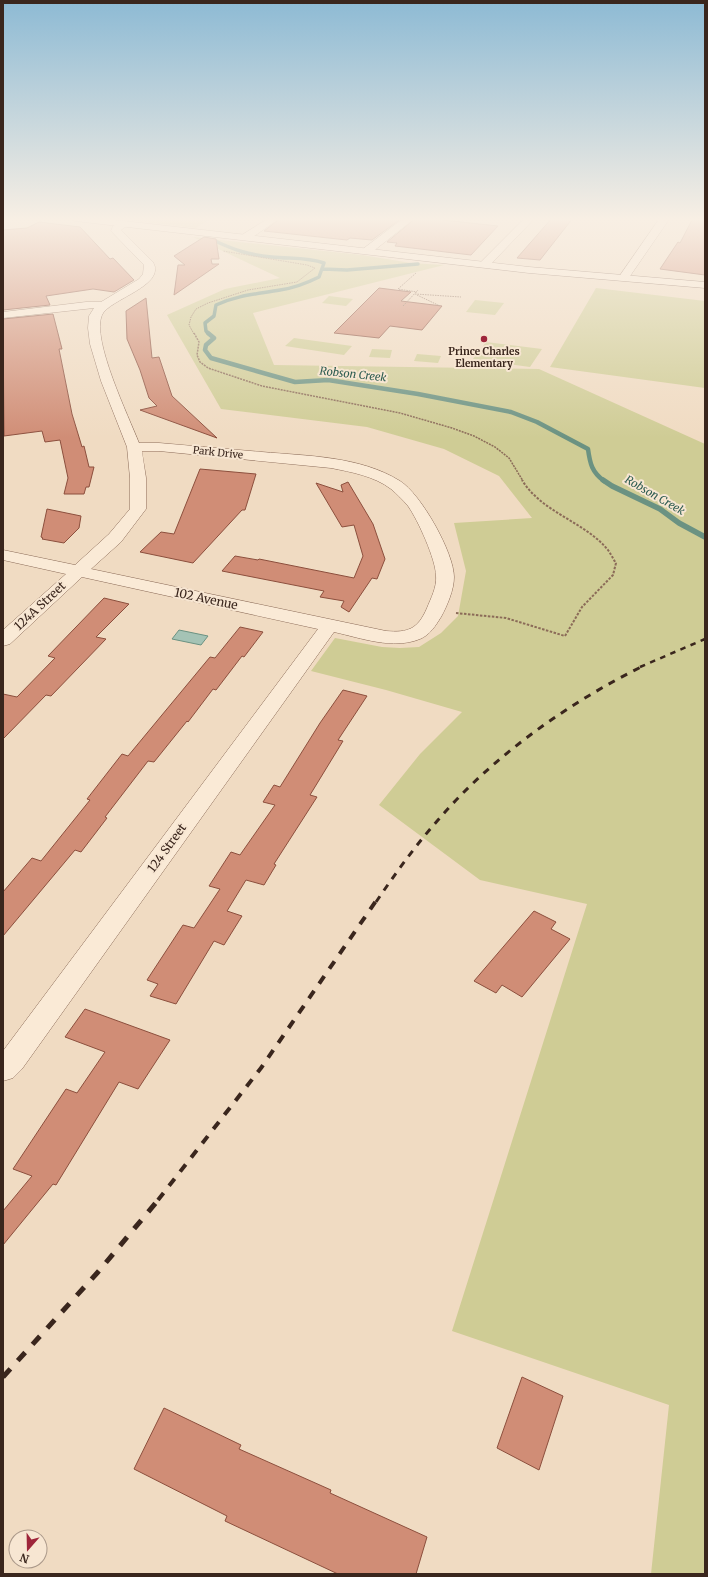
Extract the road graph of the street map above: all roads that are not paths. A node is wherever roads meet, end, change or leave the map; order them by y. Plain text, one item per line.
1 (125, 292) edge
2 (102, 305) junction
3 (3, 315) edge
4 (134, 447) junction
5 (3, 555) edge
6 (77, 571) junction
7 (329, 626) junction
8 (410, 636) joint
9 (3, 640) edge
10 (3, 1069) edge

1 - 2 street
2 - 3 street
2 - 4 street
4 - 6 street, 124A Street
4 - 8 street, Park Drive
5 - 6 street, 102 Avenue
6 - 7 street, 102 Avenue
6 - 9 street, 124A Street
7 - 8 street, 102 Avenue
7 - 10 street, 124 Street

